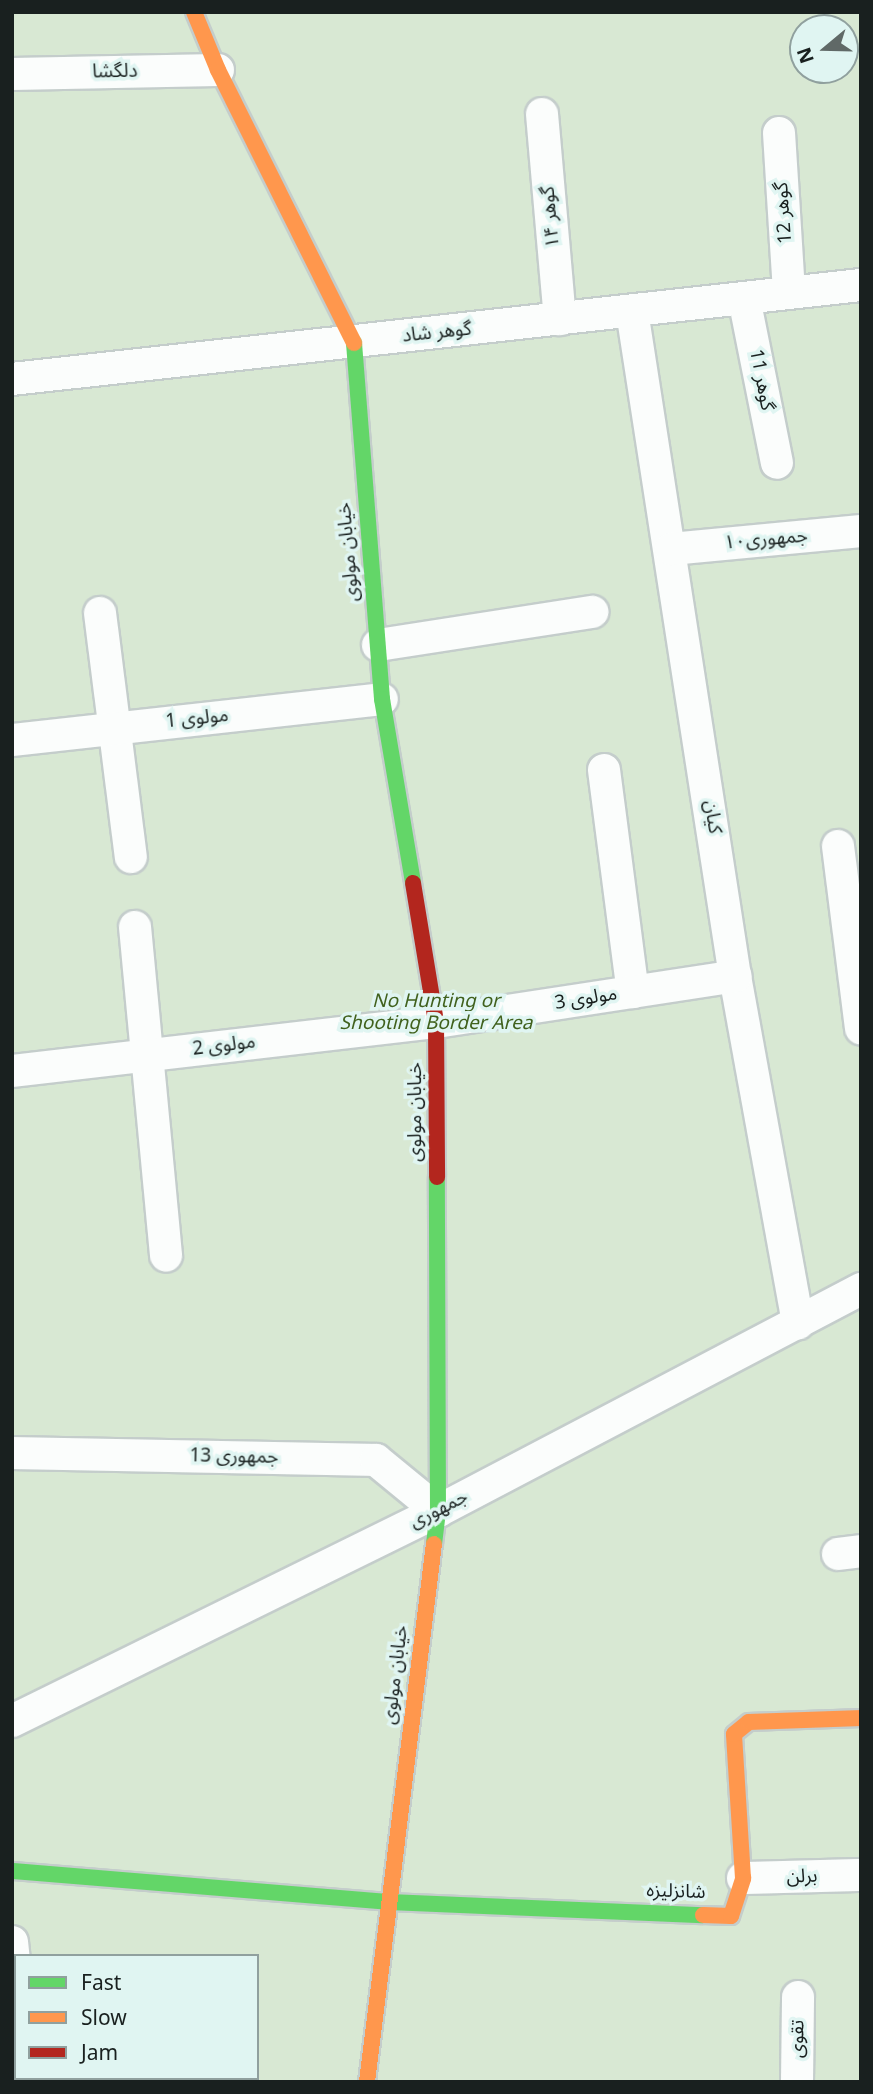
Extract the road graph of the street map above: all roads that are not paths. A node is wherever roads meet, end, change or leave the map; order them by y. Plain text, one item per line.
1 (194, 12) edge
2 (218, 69) junction
3 (12, 74) edge
4 (542, 114) dead end
5 (779, 133) dead end
6 (861, 285) edge
7 (789, 293) junction
8 (744, 298) junction
9 (632, 311) junction
10 (560, 319) junction
11 (354, 342) junction
12 (12, 379) edge
13 (777, 463) dead end
14 (861, 531) edge
15 (671, 549) junction
16 (592, 612) dead end
17 (100, 613) dead end
18 (378, 645) junction
19 (382, 699) junction
20 (115, 729) junction
21 (12, 740) edge
22 (604, 769) dead end
23 (838, 846) dead end
24 (131, 856) dead end
25 (135, 927) dead end
26 (735, 976) junction
27 (633, 992) junction
28 (436, 1022) junction
29 (861, 1029) edge
30 (147, 1055) junction
31 (12, 1071) edge
32 (166, 1256) dead end
33 (861, 1289) edge
34 (798, 1323) junction
35 (12, 1452) edge
36 (438, 1511) junction
37 (861, 1718) edge
38 (12, 1721) edge
39 (12, 1871) edge
40 (861, 1875) edge
41 (743, 1878) junction
42 (389, 1902) junction
43 (12, 1942) edge
44 (14, 1960) edge
45 (798, 1997) dead end
46 (367, 2082) edge
47 (797, 2082) edge

1 - 2 main road, خیابان مولوی
2 - 3 street, دلگشا
2 - 11 main road, خیابان مولوی
4 - 10 street, گوهر ۱۴
5 - 7 street, گوهر 12
6 - 7 street, گوهر شاد
7 - 8 street, گوهر شاد
8 - 9 street, گوهر شاد
8 - 13 street, گوهر 11
9 - 10 street, گوهر شاد
9 - 15 street, کیان
10 - 11 street, گوهر شاد
11 - 12 street, گوهر شاد
11 - 18 main road, خیابان مولوی
14 - 15 street, جمهوری۱۰
15 - 26 street, کیان
16 - 18 street
17 - 20 street
18 - 19 main road, خیابان مولوی
19 - 20 street, مولوی 1
19 - 28 main road, خیابان مولوی
20 - 21 street, مولوی 1
20 - 24 street
22 - 27 street
23 - 29 street
25 - 30 street
26 - 27 street, مولوی 3
26 - 34 street, کیان
27 - 28 street, مولوی 3
28 - 30 street, مولوی 2
28 - 36 main road, خیابان مولوی
30 - 31 street, مولوی 2
30 - 32 street
33 - 34 street, جمهوری
34 - 36 street, جمهوری
35 - 36 street, جمهوری 13
36 - 38 street, جمهوری
36 - 42 main road, خیابان مولوی
37 - 41 main road, شانزلیزه
39 - 42 main road
40 - 41 street, برلن
41 - 42 main road, شانزلیزه
42 - 46 main road, خیابان مولوی
43 - 44 street
45 - 47 street, تقوی

